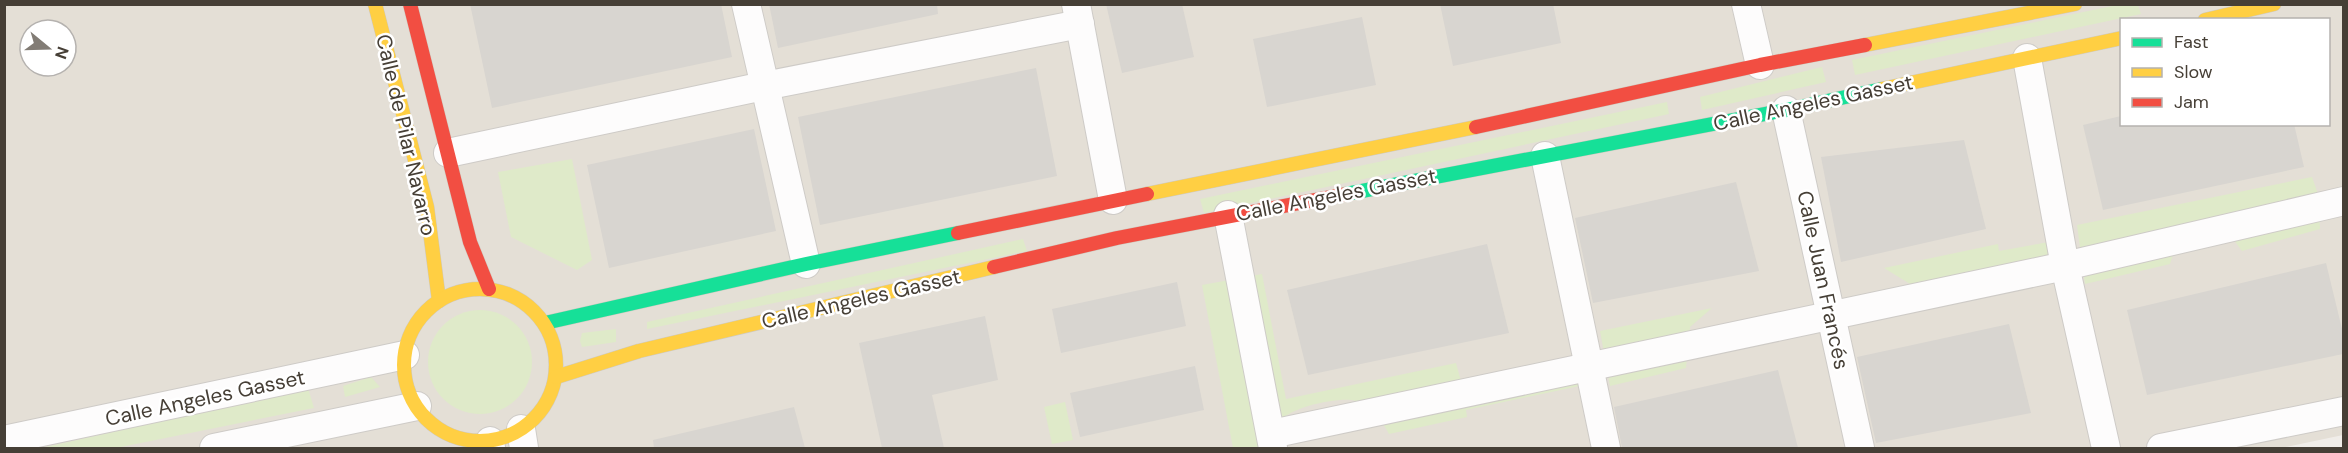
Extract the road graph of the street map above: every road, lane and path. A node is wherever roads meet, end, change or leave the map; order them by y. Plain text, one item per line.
1 (375, 4) edge
2 (410, 4) edge
3 (746, 4) edge
4 (1746, 4) edge
5 (2075, 4) edge
6 (2274, 4) edge
7 (1078, 14) edge
8 (2214, 18) edge
9 (2120, 38) edge
10 (2026, 58) junction
11 (1760, 65) junction
12 (764, 86) junction
13 (1786, 111) junction
14 (448, 153) junction
15 (1545, 156) junction
16 (1113, 200) junction
17 (2343, 201) edge
18 (1228, 215) junction
19 (806, 264) junction
20 (2065, 266) junction
21 (489, 289) junction
22 (439, 301) junction
23 (1831, 316) junction
24 (544, 323) junction
25 (405, 355) junction
26 (1588, 366) junction
27 (556, 377) junction
28 (417, 406) junction
29 (2343, 411) edge
30 (523, 439) edge
31 (4, 440) edge
32 (1272, 441) edge
33 (490, 445) edge
34 (214, 448) edge
35 (1606, 448) edge
36 (1860, 448) edge
37 (2106, 448) edge
38 (2161, 448) edge

1 - 22 street, Calle de Pilar Navarro
2 - 14 street, Calle de Pilar Navarro
3 - 12 street
4 - 11 street
5 - 11 street, Calle Angeles Gasset
6 - 8 street
7 - 12 street
7 - 16 street
9 - 10 street, Calle Angeles Gasset
10 - 13 street, Calle Angeles Gasset
10 - 20 street
11 - 16 street, Calle Angeles Gasset
12 - 14 street
12 - 19 street
13 - 15 street, Calle Angeles Gasset
13 - 23 street, Calle Juan Francés
14 - 21 street, Calle de Pilar Navarro
15 - 18 street, Calle Angeles Gasset
15 - 26 street
16 - 19 street, Calle Angeles Gasset
17 - 20 street
18 - 27 street, Calle Angeles Gasset
18 - 32 street
19 - 24 street, Calle Angeles Gasset
20 - 23 street
20 - 37 street
21 - 22 street
21 - 24 street
22 - 25 street
23 - 26 street
23 - 36 street, Calle Juan Francés
24 - 27 street
25 - 28 street
25 - 31 street, Calle Angeles Gasset
26 - 32 street
26 - 35 street
27 - 30 street
28 - 33 street
28 - 34 street
29 - 38 street
30 - 33 street

